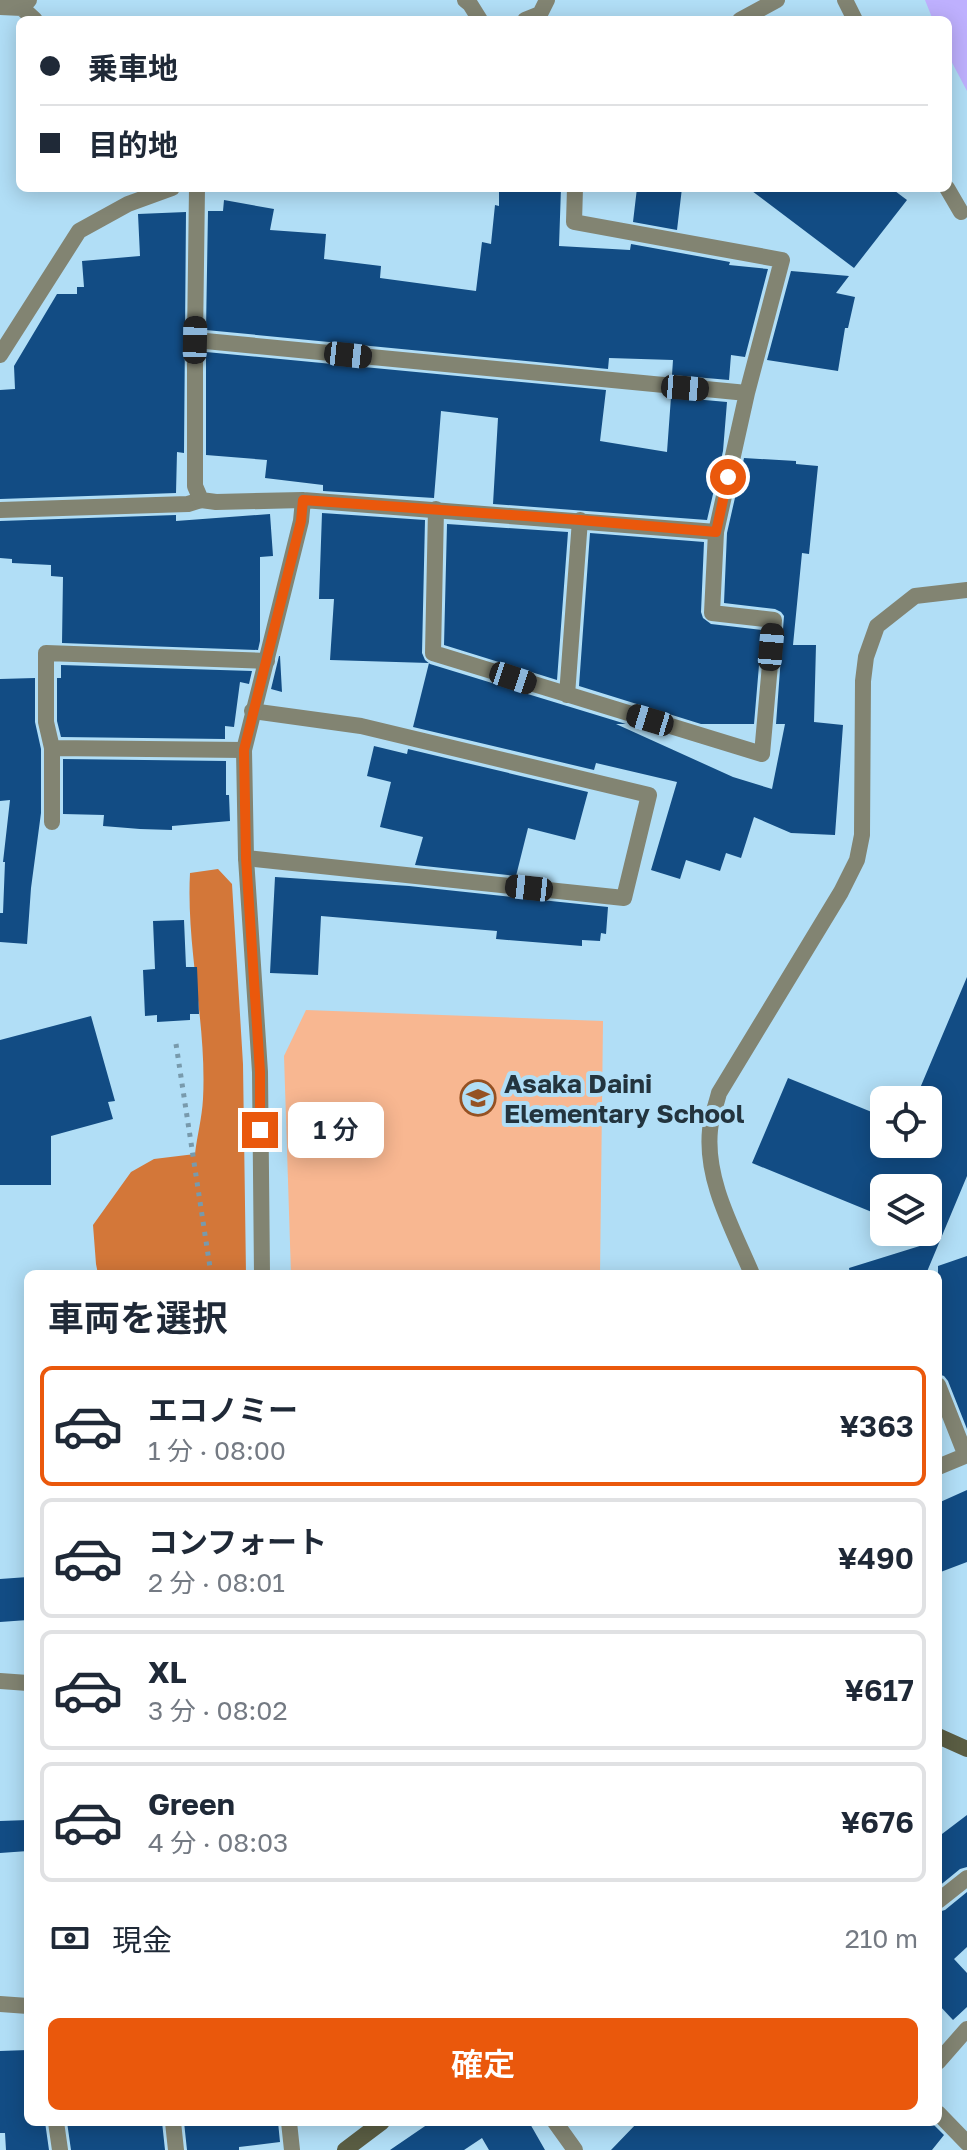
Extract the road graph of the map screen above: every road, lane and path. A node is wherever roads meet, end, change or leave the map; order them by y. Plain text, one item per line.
1 (465, 0) edge
2 (547, 0) edge
3 (777, 0) edge
4 (25, 4) edge
5 (0, 7) edge
6 (478, 16) edge
7 (535, 16) edge
8 (747, 16) edge
9 (161, 192) edge
10 (197, 192) edge
11 (575, 192) edge
12 (949, 192) edge
13 (961, 212) dead end
14 (195, 340) junction
15 (0, 355) edge
16 (747, 393) junction
17 (201, 500) junction
18 (303, 500) junction
19 (436, 509) junction
20 (0, 510) edge
21 (580, 520) junction
22 (716, 532) junction
23 (967, 590) edge
24 (267, 661) junction
25 (567, 695) junction
26 (252, 711) junction
27 (52, 748) junction
28 (244, 750) junction
29 (52, 822) dead end
30 (246, 858) junction
31 (176, 1044) dead end
32 (210, 1270) edge
33 (262, 1270) edge
34 (750, 1270) edge
35 (942, 1395) edge
36 (966, 1456) edge
37 (942, 1465) edge
38 (0, 1681) edge
39 (24, 1683) edge
40 (942, 1734) edge
41 (967, 1749) edge
42 (967, 1878) edge
43 (942, 1898) edge
44 (0, 2004) edge
45 (24, 2006) edge
46 (967, 2029) edge
47 (942, 2057) edge
48 (942, 2117) edge
49 (57, 2126) edge
50 (173, 2126) edge
51 (289, 2126) edge
52 (377, 2126) edge
53 (558, 2126) edge
54 (967, 2143) edge
55 (60, 2150) edge
56 (176, 2150) edge
57 (292, 2150) edge
58 (345, 2150) edge
59 (575, 2150) edge

1 - 6 street
2 - 7 street
3 - 8 street
4 - 5 street
9 - 15 street
10 - 14 street
11 - 16 street
12 - 13 street
14 - 16 street
14 - 17 street
16 - 22 street
17 - 18 street
17 - 20 street
18 - 19 street
18 - 24 street
19 - 21 street
19 - 25 street
21 - 22 street
21 - 25 street
22 - 25 street
23 - 34 street
24 - 26 street
24 - 27 street
26 - 28 street
26 - 30 street
27 - 28 street
27 - 29 street
28 - 30 street
30 - 33 street
31 - 32 path
35 - 36 street
36 - 37 street
38 - 39 street
40 - 41 street
42 - 43 street
44 - 45 street
46 - 47 street
48 - 54 street
49 - 55 street
50 - 56 street
51 - 57 street
52 - 58 street
53 - 59 street

